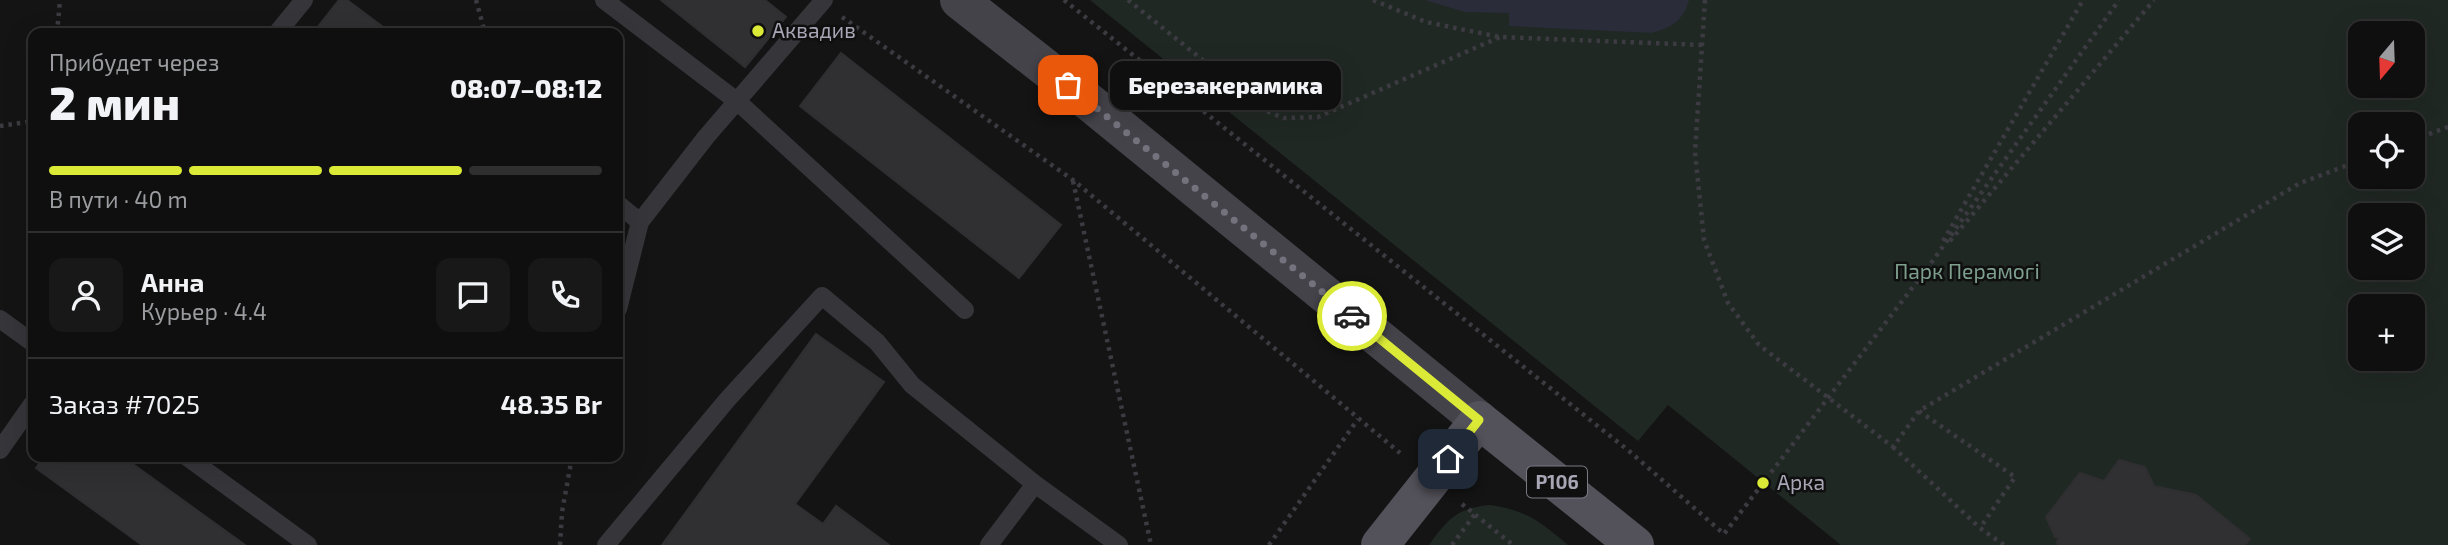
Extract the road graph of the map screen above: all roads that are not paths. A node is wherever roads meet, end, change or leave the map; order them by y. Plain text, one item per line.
1 (304, 0) edge
2 (604, 0) edge
3 (959, 0) edge
4 (823, 1) edge
5 (281, 28) edge
6 (738, 103) junction
7 (623, 208) edge
8 (640, 222) junction
9 (623, 289) edge
10 (965, 310) dead end
11 (0, 319) edge
12 (28, 338) edge
13 (28, 410) edge
14 (1479, 420) junction
15 (0, 450) edge
16 (194, 462) edge
17 (1035, 484) junction
18 (307, 545) edge
19 (606, 545) edge
20 (989, 545) edge
21 (1119, 545) edge
22 (1380, 545) edge
23 (1635, 545) edge

1 - 5 lane
2 - 6 lane
3 - 14 main road, Р106
4 - 6 lane
6 - 8 lane
6 - 10 lane
7 - 8 lane
8 - 9 lane
11 - 12 lane
13 - 15 lane
14 - 22 main road
14 - 23 main road, Р106
16 - 18 lane
17 - 19 lane
17 - 20 lane
17 - 21 lane

